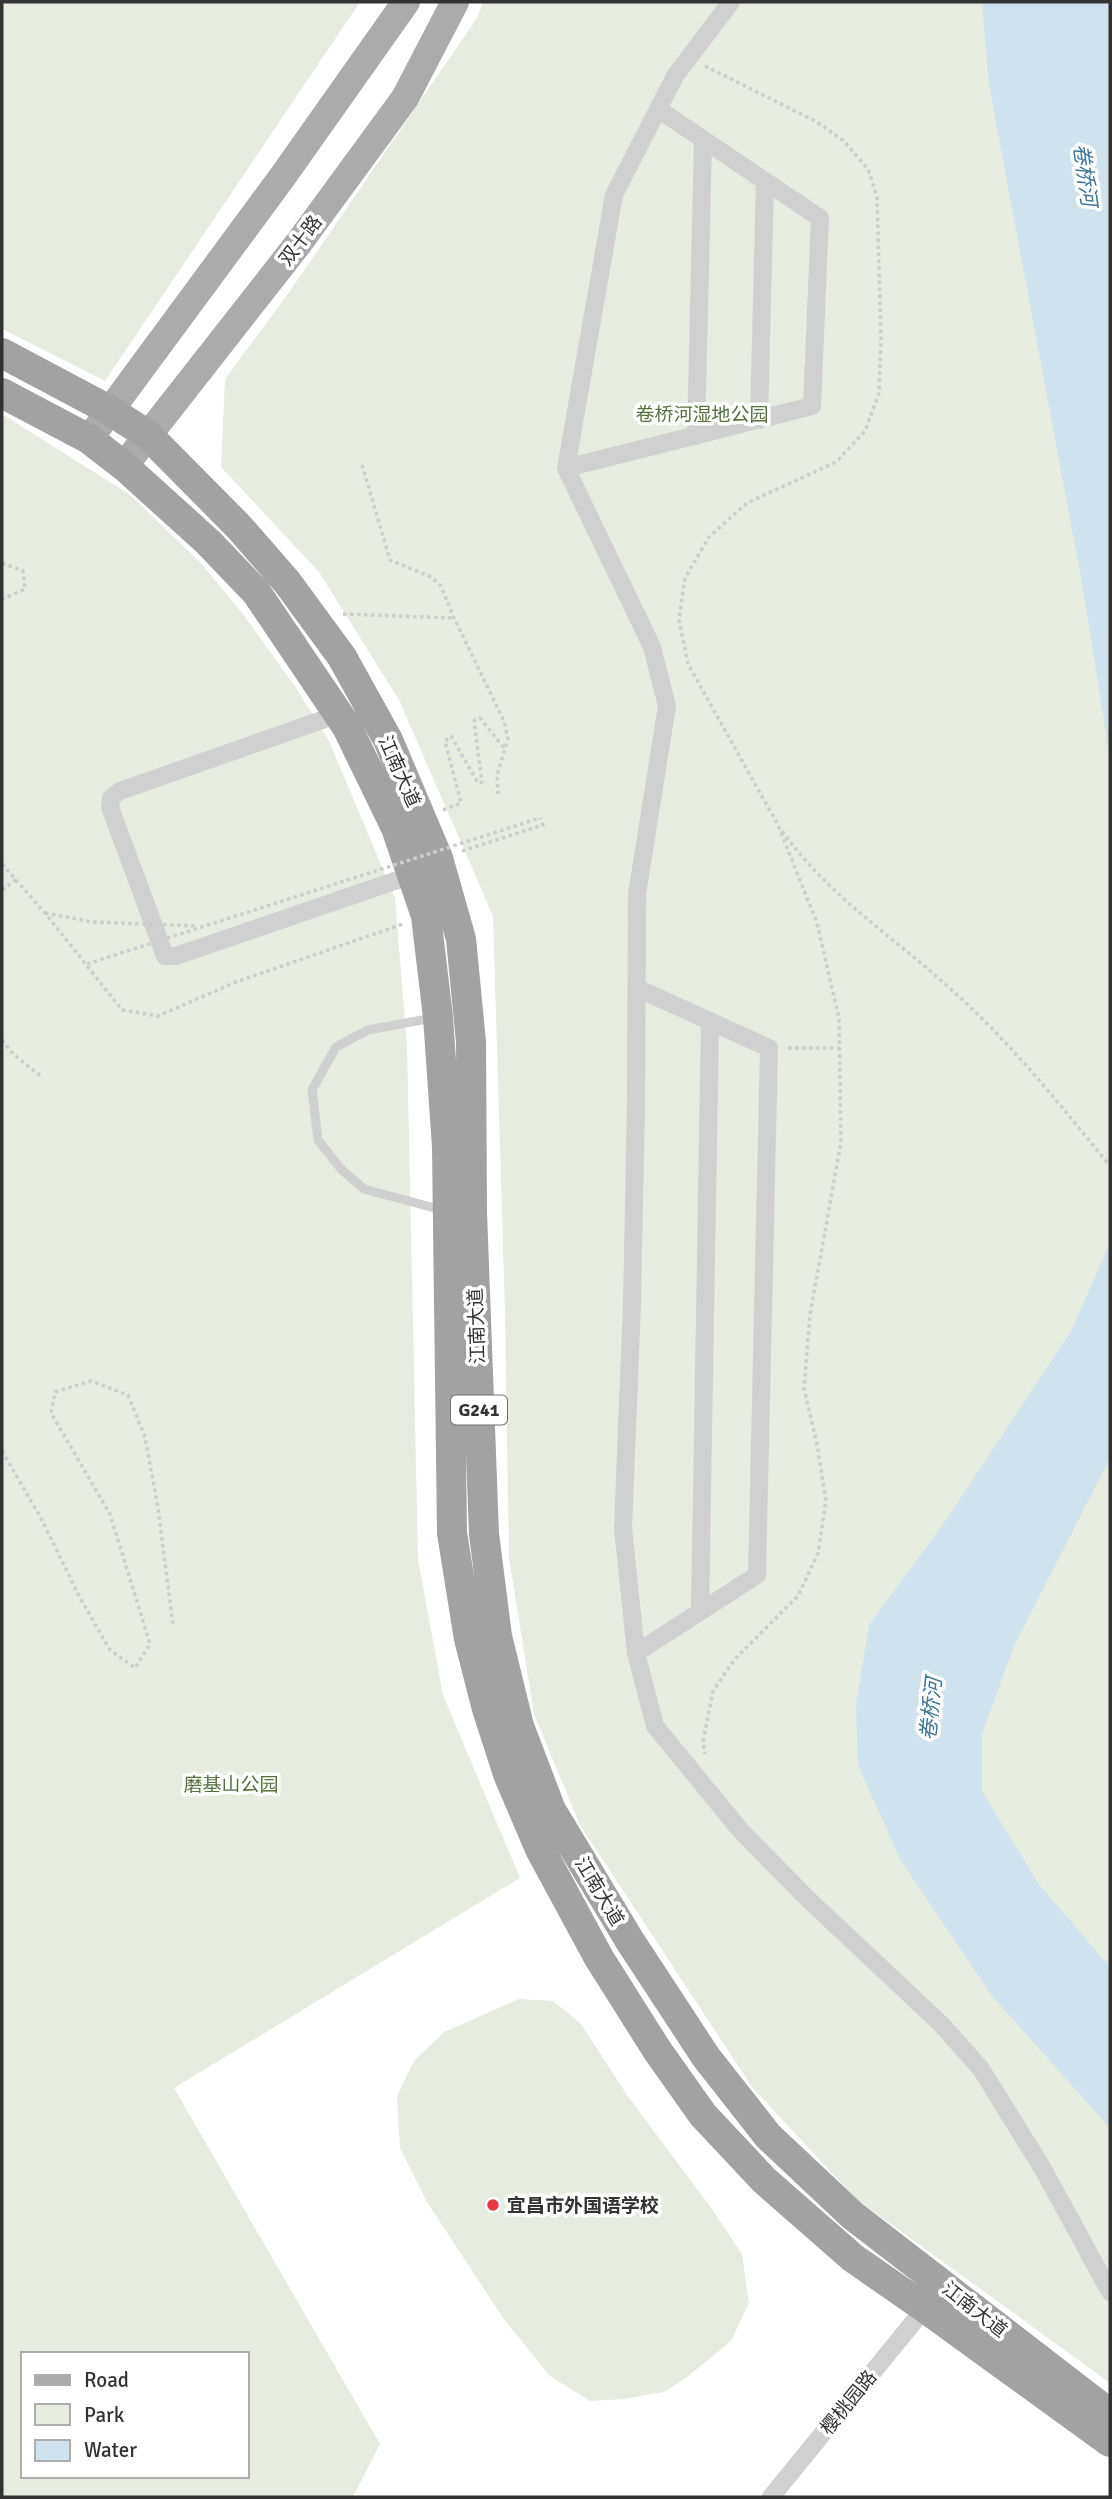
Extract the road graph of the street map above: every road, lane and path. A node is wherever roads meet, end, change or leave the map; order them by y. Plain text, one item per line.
1 (406, 2) edge
2 (455, 2) edge
3 (731, 2) edge
4 (688, 58) junction
5 (658, 109) junction
6 (703, 140) junction
7 (765, 181) junction
8 (2, 353) edge
9 (2, 393) edge
10 (110, 410) junction
11 (759, 420) junction
12 (148, 435) junction
13 (696, 436) junction
14 (89, 439) junction
15 (362, 465) dead end
16 (124, 466) junction
17 (566, 468) junction
18 (2, 563) edge
19 (2, 599) edge
20 (310, 612) junction
21 (454, 618) junction
22 (339, 714) junction
23 (504, 748) junction
24 (498, 794) dead end
25 (421, 818) junction
26 (778, 825) junction
27 (438, 858) junction
28 (412, 875) junction
29 (17, 879) dead end
30 (2, 890) edge
31 (45, 913) dead end
32 (204, 926) junction
33 (87, 964) dead end
34 (637, 988) junction
35 (438, 1017) junction
36 (710, 1021) junction
37 (2, 1040) edge
38 (769, 1048) junction
39 (839, 1048) junction
40 (42, 1077) dead end
41 (1110, 1166) edge
42 (447, 1211) junction
43 (2, 1451) edge
44 (700, 1611) junction
45 (173, 1625) dead end
46 (636, 1653) junction
47 (706, 1764) dead end
48 (1110, 2292) edge
49 (925, 2308) junction
50 (1110, 2414) edge
51 (1110, 2442) edge
52 (771, 2497) edge

1 - 10 main road
2 - 12 main road, 双十路
3 - 4 street
4 - 5 street
4 - 26 path
5 - 6 street
5 - 17 street
6 - 7 street
6 - 13 street
7 - 11 street
7 - 11 street
8 - 10 highway, 江南大道 / G241
9 - 14 highway, 江南大道 / G241
10 - 12 highway, 江南大道 / G241
10 - 14 main road
11 - 13 street
12 - 16 main road, 双十路
12 - 20 highway, 江南大道 / G241
13 - 17 street
14 - 16 highway, 江南大道 / G241
15 - 21 path
16 - 22 highway, 江南大道 / G241
17 - 34 street
18 - 19 path
20 - 21 path
20 - 25 highway, 江南大道 / G241
21 - 23 path
22 - 28 highway, 江南大道 / G241
22 - 28 street
23 - 24 path
23 - 25 path
25 - 27 highway, 江南大道 / G241
26 - 39 path
26 - 41 path
27 - 32 path, bridge
27 - 50 highway, 江南大道 / G241
28 - 35 highway, 江南大道 / G241
29 - 30 path
31 - 32 path, bridge
32 - 33 path, bridge
34 - 36 street
34 - 46 street
35 - 42 highway, 江南大道 / G241
35 - 42 lane
36 - 38 street
36 - 44 street
37 - 40 path
38 - 39 path
38 - 44 street
39 - 47 path
42 - 49 highway, 江南大道 / G241
43 - 45 path
44 - 46 street
46 - 48 street
49 - 51 highway, 江南大道 / G241
49 - 52 street, 樱桃园路

